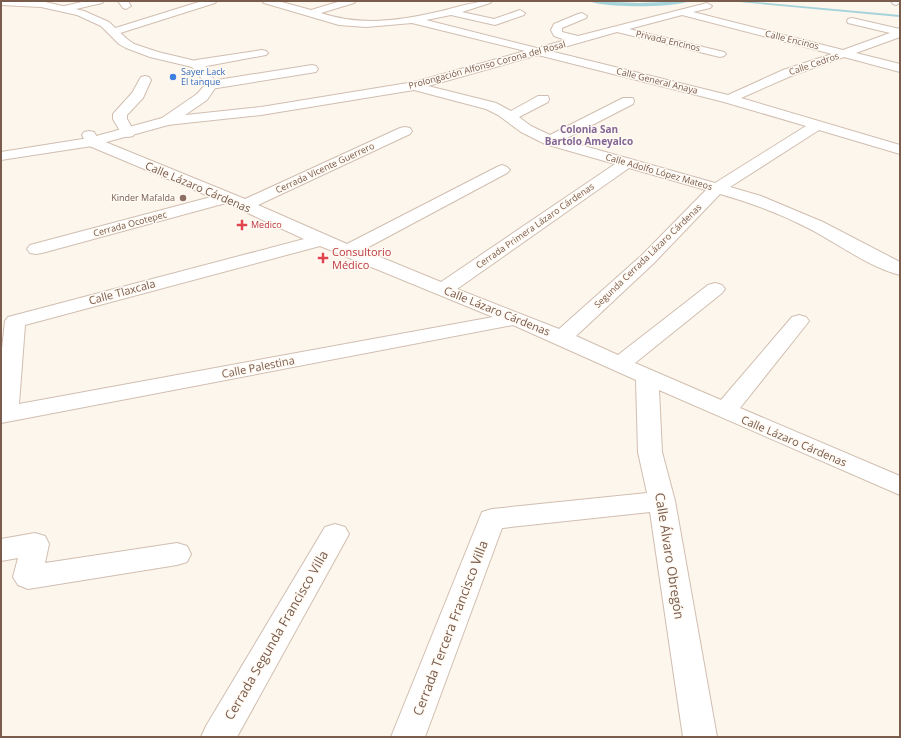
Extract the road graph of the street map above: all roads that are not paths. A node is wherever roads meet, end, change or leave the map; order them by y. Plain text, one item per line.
1 (99, 1) edge
2 (212, 1) edge
3 (266, 1) edge
4 (329, 1) edge
5 (487, 1) edge
6 (1, 2) edge
7 (346, 2) edge
8 (707, 6) dead end
9 (63, 9) junction
10 (452, 12) junction
11 (311, 13) junction
12 (520, 13) dead end
13 (683, 13) junction
14 (582, 16) dead end
15 (412, 20) junction
16 (852, 21) dead end
17 (616, 29) junction
18 (113, 32) junction
19 (900, 33) edge
20 (579, 40) junction
21 (539, 51) junction
22 (262, 53) dead end
23 (846, 53) junction
24 (720, 54) dead end
25 (199, 63) junction
26 (900, 68) edge
27 (312, 69) dead end
28 (145, 80) dead end
29 (211, 85) junction
30 (415, 86) junction
31 (543, 99) dead end
32 (729, 99) junction
33 (628, 101) dead end
34 (510, 117) junction
35 (168, 121) junction
36 (816, 126) junction
37 (405, 131) dead end
38 (128, 133) junction
39 (95, 138) junction
40 (550, 140) junction
41 (1, 147) edge
42 (900, 150) edge
43 (1, 156) edge
44 (626, 163) junction
45 (502, 170) dead end
46 (716, 188) junction
47 (225, 198) junction
48 (245, 205) junction
49 (320, 240) junction
50 (36, 249) dead end
51 (348, 251) junction
52 (900, 269) edge
53 (444, 289) junction
54 (715, 289) dead end
55 (515, 319) junction
56 (799, 321) dead end
57 (562, 338) junction
58 (620, 364) junction
59 (647, 376) junction
60 (725, 411) junction
61 (4, 415) edge
62 (900, 486) edge
63 (662, 501) junction
64 (334, 534) dead end
65 (1, 550) edge
66 (177, 554) dead end
67 (218, 737) edge
68 (408, 737) edge
69 (700, 737) edge

1 - 9 street
2 - 18 street
3 - 11 street
4 - 7 street
5 - 10 street
6 - 9 street
7 - 11 street
8 - 13 street, Prolongación Alfonso Corona del Rosal
9 - 18 street
10 - 12 street
10 - 15 street
11 - 15 street
13 - 17 street, Prolongación Alfonso Corona del Rosal
13 - 23 street, Calle Encinos
14 - 20 street
15 - 21 street, Calle General Anaya
16 - 19 street
17 - 20 street, Prolongación Alfonso Corona del Rosal
17 - 24 street, Privada Encinos
18 - 25 street
19 - 23 street, Calle Cedros
20 - 21 street, Prolongación Alfonso Corona del Rosal
21 - 30 street, Prolongación Alfonso Corona del Rosal
21 - 32 street, Calle General Anaya
22 - 25 street
23 - 26 street, Calle Encinos
23 - 32 street, Calle Cedros
25 - 29 street
27 - 29 street
28 - 38 street
29 - 35 street
30 - 34 street, Calle Adolfo López Mateos
30 - 35 street, Prolongación Alfonso Corona del Rosal
31 - 34 street
32 - 36 street, Calle General Anaya
33 - 40 street
34 - 40 street, Calle Adolfo López Mateos
35 - 38 street
36 - 42 street, Calle General Anaya
36 - 46 street, Segunda Cerrada Lázaro Cárdenas
37 - 48 street, Cerrada Vicente Guerrero
38 - 39 street
39 - 41 street
39 - 43 street
39 - 47 street, Calle Lázaro Cárdenas
40 - 44 street, Calle Adolfo López Mateos
44 - 46 street, Calle Adolfo López Mateos
44 - 53 street, Cerrada Primera Lázaro Cárdenas
45 - 51 street
46 - 52 street, Calle Adolfo López Mateos
46 - 57 street, Segunda Cerrada Lázaro Cárdenas
47 - 48 street, Calle Lázaro Cárdenas
47 - 50 street, Cerrada Ocotepec
48 - 49 street, Calle Lázaro Cárdenas
49 - 51 street, Calle Lázaro Cárdenas
49 - 61 street, Calle Tlaxcala
51 - 53 street, Calle Lázaro Cárdenas
53 - 55 street, Calle Lázaro Cárdenas
54 - 58 street
55 - 57 street, Calle Lázaro Cárdenas
55 - 61 street, Calle Palestina
56 - 60 street
57 - 58 street, Calle Lázaro Cárdenas
58 - 59 street, Calle Lázaro Cárdenas
59 - 60 street, Calle Lázaro Cárdenas
59 - 63 street, Calle Álvaro Obregón
60 - 62 street, Calle Lázaro Cárdenas
63 - 68 street, Cerrada Tercera Francisco Villa
63 - 69 street, Calle Álvaro Obregón
64 - 67 street, Cerrada Segunda Francisco Villa
65 - 66 street

